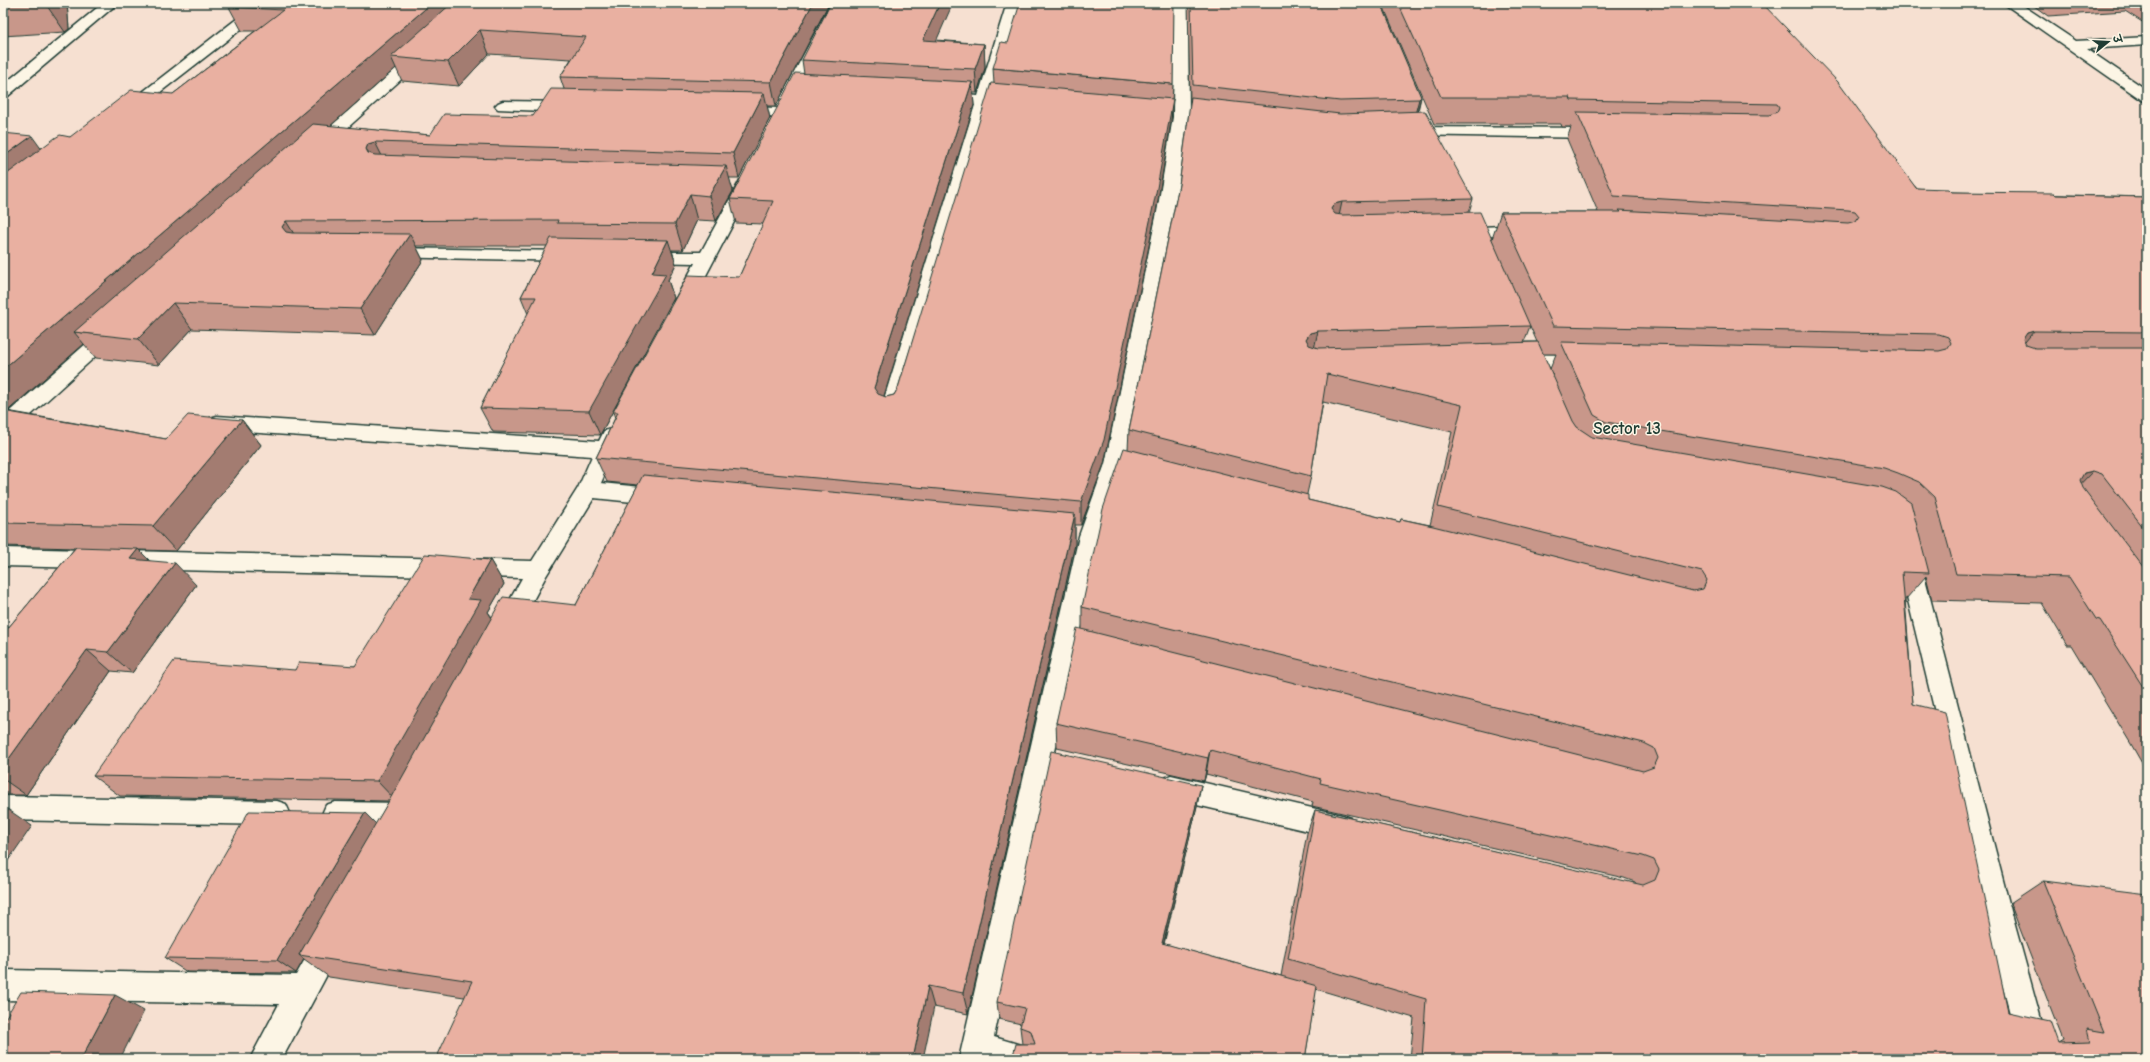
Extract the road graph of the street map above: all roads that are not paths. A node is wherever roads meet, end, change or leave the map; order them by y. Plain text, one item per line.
1 (110, 3) edge
2 (262, 3) edge
3 (838, 3) edge
4 (1014, 3) edge
5 (1181, 3) edge
6 (2010, 3) edge
7 (2147, 40) edge
8 (434, 42) edge
9 (2073, 46) junction
10 (3, 92) edge
11 (928, 97) edge
12 (2147, 97) edge
13 (984, 100) junction
14 (1031, 104) edge
15 (503, 106) dead end
16 (583, 108) edge
17 (726, 112) edge
18 (781, 113) junction
19 (115, 120) edge
20 (1424, 124) junction
21 (1389, 132) edge
22 (772, 133) edge
23 (1615, 133) edge
24 (1437, 152) edge
25 (304, 158) edge
26 (755, 165) edge
27 (1542, 230) edge
28 (1441, 234) edge
29 (372, 253) edge
30 (587, 256) edge
31 (626, 257) edge
32 (706, 258) junction
33 (673, 320) edge
34 (121, 323) edge
35 (1501, 362) edge
36 (1604, 362) edge
37 (890, 412) edge
38 (622, 415) edge
39 (217, 423) edge
40 (3, 428) edge
41 (604, 449) junction
42 (588, 490) junction
43 (682, 498) edge
44 (1067, 534) edge
45 (1090, 536) junction
46 (1904, 540) edge
47 (3, 558) edge
48 (538, 570) junction
49 (500, 640) edge
50 (1150, 782) edge
51 (3, 808) edge
52 (403, 817) edge
53 (1367, 833) edge
54 (342, 922) edge
55 (3, 985) edge
56 (304, 990) junction
57 (975, 1054) edge
58 (265, 1059) edge
59 (1020, 1059) edge
60 (2037, 1059) edge

1 - 10 street
2 - 19 street
3 - 18 street
4 - 13 street
5 - 45 street
6 - 9 street
7 - 9 street
8 - 25 street
9 - 12 street
11 - 13 street
13 - 14 street
13 - 37 street
15 - 16 street
17 - 18 street
18 - 22 street
20 - 21 street
20 - 23 street
20 - 24 street
26 - 32 street
27 - 28 street
29 - 30 street
31 - 32 street
32 - 33 street
34 - 40 street
35 - 36 street
38 - 41 street
39 - 41 street
41 - 42 street
42 - 43 street
42 - 48 street
44 - 45 street
45 - 57 street
46 - 60 street
47 - 48 street
48 - 49 street
50 - 53 street
51 - 52 street
54 - 56 street
55 - 56 street
56 - 58 street
57 - 59 street

